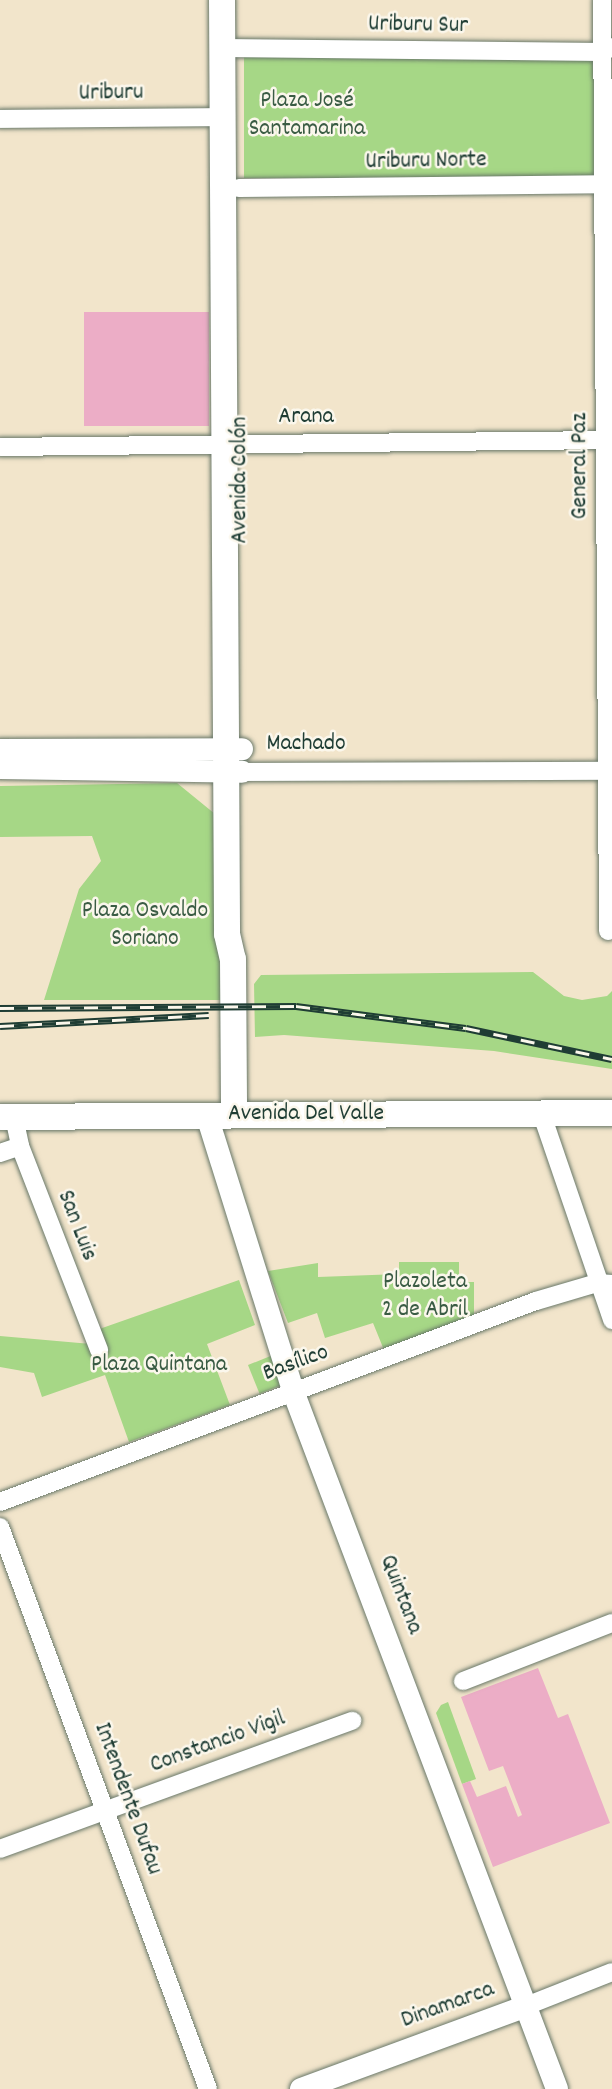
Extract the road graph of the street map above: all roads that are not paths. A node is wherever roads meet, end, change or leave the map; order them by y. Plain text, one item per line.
1 (222, 0) edge
2 (238, 0) edge
3 (602, 0) edge
4 (230, 48) junction
5 (608, 49) edge
6 (223, 117) junction
7 (0, 120) edge
8 (607, 187) edge
9 (238, 188) junction
10 (609, 440) edge
11 (233, 442) junction
12 (0, 447) edge
13 (0, 750) edge
14 (234, 761) junction
15 (0, 768) edge
16 (609, 771) edge
17 (608, 931) dead end
18 (612, 1113) edge
19 (234, 1114) junction
20 (542, 1115) junction
21 (207, 1116) junction
22 (7, 1117) edge
23 (20, 1146) junction
24 (0, 1153) edge
25 (605, 1284) edge
26 (612, 1320) edge
27 (99, 1350) dead end
28 (294, 1391) junction
29 (0, 1502) edge
30 (0, 1527) edge
31 (612, 1623) edge
32 (464, 1681) dead end
33 (352, 1721) dead end
34 (105, 1809) junction
35 (0, 1849) edge
36 (612, 1972) edge
37 (526, 2006) junction
38 (208, 2089) edge
39 (301, 2089) edge
40 (557, 2089) edge

1 - 4 main road, Avenida Colón
2 - 4 main road, Avenida Colón
3 - 5 street, General Paz
4 - 5 street, Uriburu Sur
4 - 6 main road, Avenida Colón
4 - 9 main road, Avenida Colón
5 - 8 street, General Paz
6 - 7 street, Uriburu
6 - 11 main road, Avenida Colón
8 - 9 street, Uriburu Norte
8 - 10 street, General Paz
9 - 11 main road, Avenida Colón
10 - 11 street, Arana
10 - 16 street, General Paz
11 - 12 street, Arana
11 - 14 main road, Avenida Colón
13 - 14 street, Machado
14 - 15 street, Machado
14 - 16 street, Machado
14 - 19 main road, Avenida Colón
16 - 17 street, General Paz
18 - 20 main road, Avenida Del Valle
19 - 20 main road, Avenida Del Valle
19 - 21 main road, Avenida Del Valle
20 - 25 street
21 - 22 main road, Avenida Del Valle
21 - 28 street, Quintana
22 - 23 street, San Luis
23 - 24 street
23 - 27 street, San Luis
25 - 26 street
25 - 28 street, Basílico
28 - 29 street, Basílico
28 - 37 street, Quintana
30 - 34 street, Intendente Dufau
31 - 32 street
33 - 34 street, Constancio Vigil
34 - 35 street, Constancio Vigil
34 - 38 street, Intendente Dufau
36 - 37 street, Dinamarca
37 - 39 street, Dinamarca
37 - 40 street, Quintana

